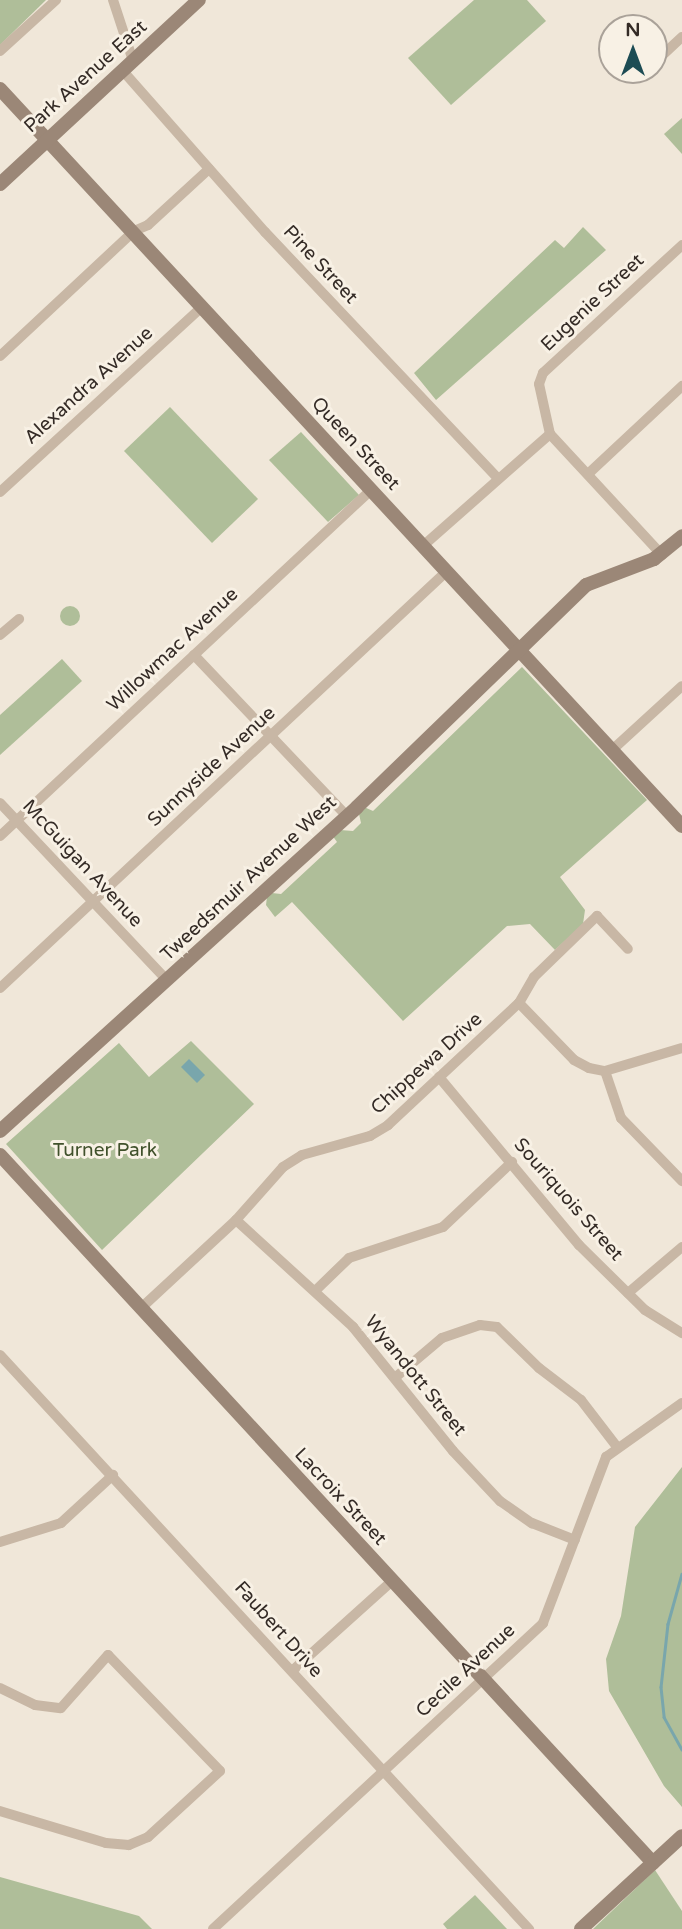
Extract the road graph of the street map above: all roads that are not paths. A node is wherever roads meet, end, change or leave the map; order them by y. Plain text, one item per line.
1 (57, 0) edge
2 (113, 0) edge
3 (199, 0) edge
4 (682, 37) edge
5 (668, 50) edge
6 (0, 51) edge
7 (128, 66) junction
8 (0, 89) edge
9 (46, 139) junction
10 (209, 169) junction
11 (0, 184) edge
12 (134, 231) junction
13 (682, 246) edge
14 (202, 307) junction
15 (0, 356) edge
16 (682, 386) edge
17 (550, 434) junction
18 (587, 474) junction
19 (497, 477) junction
20 (371, 490) junction
21 (0, 492) edge
22 (682, 536) edge
23 (424, 545) junction
24 (662, 555) junction
25 (447, 571) junction
26 (19, 619) dead end
27 (0, 635) edge
28 (520, 651) junction
29 (194, 655) junction
30 (682, 685) edge
31 (272, 736) junction
32 (611, 751) junction
33 (0, 803) edge
34 (346, 815) junction
35 (16, 821) junction
36 (682, 827) edge
37 (0, 836) edge
38 (92, 901) junction
39 (628, 949) dead end
40 (167, 980) junction
41 (0, 988) edge
42 (519, 1003) junction
43 (682, 1048) edge
44 (605, 1071) junction
45 (439, 1077) junction
46 (0, 1132) edge
47 (0, 1155) edge
48 (512, 1162) junction
49 (682, 1181) edge
50 (236, 1220) junction
51 (682, 1247) edge
52 (315, 1291) junction
53 (628, 1293) junction
54 (139, 1309) junction
55 (682, 1333) edge
56 (0, 1355) edge
57 (397, 1376) junction
58 (682, 1403) edge
59 (617, 1447) junction
60 (113, 1475) junction
61 (575, 1540) junction
62 (0, 1542) edge
63 (392, 1581) junction
64 (292, 1671) junction
65 (483, 1679) junction
66 (0, 1688) edge
67 (385, 1771) junction
68 (0, 1811) edge
69 (682, 1836) edge
70 (653, 1863) junction
71 (213, 1929) edge
72 (529, 1929) edge
73 (581, 1929) edge

1 - 6 street
2 - 7 street
3 - 7 street, Park Avenue East
4 - 5 street
7 - 9 street, Park Avenue East
7 - 10 street, Pine Street
8 - 9 street, Queen Street
9 - 11 street, Park Avenue East
9 - 12 street, Queen Street
10 - 12 street
10 - 19 street, Pine Street
12 - 14 street, Queen Street
12 - 15 street
13 - 17 street, Eugenie Street
14 - 20 street, Queen Street
14 - 21 street, Alexandra Avenue
16 - 18 street
17 - 18 street
17 - 19 street
18 - 24 street
19 - 23 street
20 - 23 street, Queen Street
20 - 29 street, Willowmac Avenue
22 - 24 street
23 - 25 street, Queen Street
24 - 28 street, Tweedsmuir Avenue West
25 - 28 street, Queen Street
25 - 31 street, Sunnyside Avenue
26 - 27 street
28 - 32 street, Queen Street
28 - 34 street, Tweedsmuir Avenue West
29 - 31 street
29 - 35 street, Willowmac Avenue
30 - 32 street
31 - 34 street
31 - 38 street, Sunnyside Avenue
32 - 36 street, Queen Street
33 - 35 street, McGuigan Avenue
34 - 40 street, Tweedsmuir Avenue West
35 - 37 street, Willowmac Avenue
35 - 38 street, McGuigan Avenue
38 - 40 street, McGuigan Avenue
38 - 41 street, Sunnyside Avenue
39 - 42 street, Chippewa Drive
40 - 46 street, Tweedsmuir Avenue West
42 - 44 street
42 - 45 street, Chippewa Drive
43 - 44 street
44 - 49 street
45 - 48 street, Souriquois Street
45 - 50 street, Chippewa Drive
47 - 54 street, Lacroix Street
48 - 52 street
48 - 53 street, Souriquois Street
50 - 52 street, Wyandott Street
50 - 54 street, Chippewa Drive
51 - 53 street
52 - 57 street, Wyandott Street
53 - 55 street, Souriquois Street
54 - 63 street, Lacroix Street
56 - 60 street, Faubert Drive
57 - 59 street
57 - 61 street, Wyandott Street
58 - 59 street, Cecile Avenue
59 - 61 street, Cecile Avenue
60 - 62 street
60 - 64 street, Faubert Drive
61 - 65 street, Cecile Avenue
63 - 64 street
63 - 65 street, Lacroix Street
64 - 67 street, Faubert Drive
65 - 67 street, Cecile Avenue
65 - 70 street, Lacroix Street
66 - 68 street
67 - 71 street, Cecile Avenue
67 - 72 street, Faubert Drive
69 - 70 street
70 - 73 street

